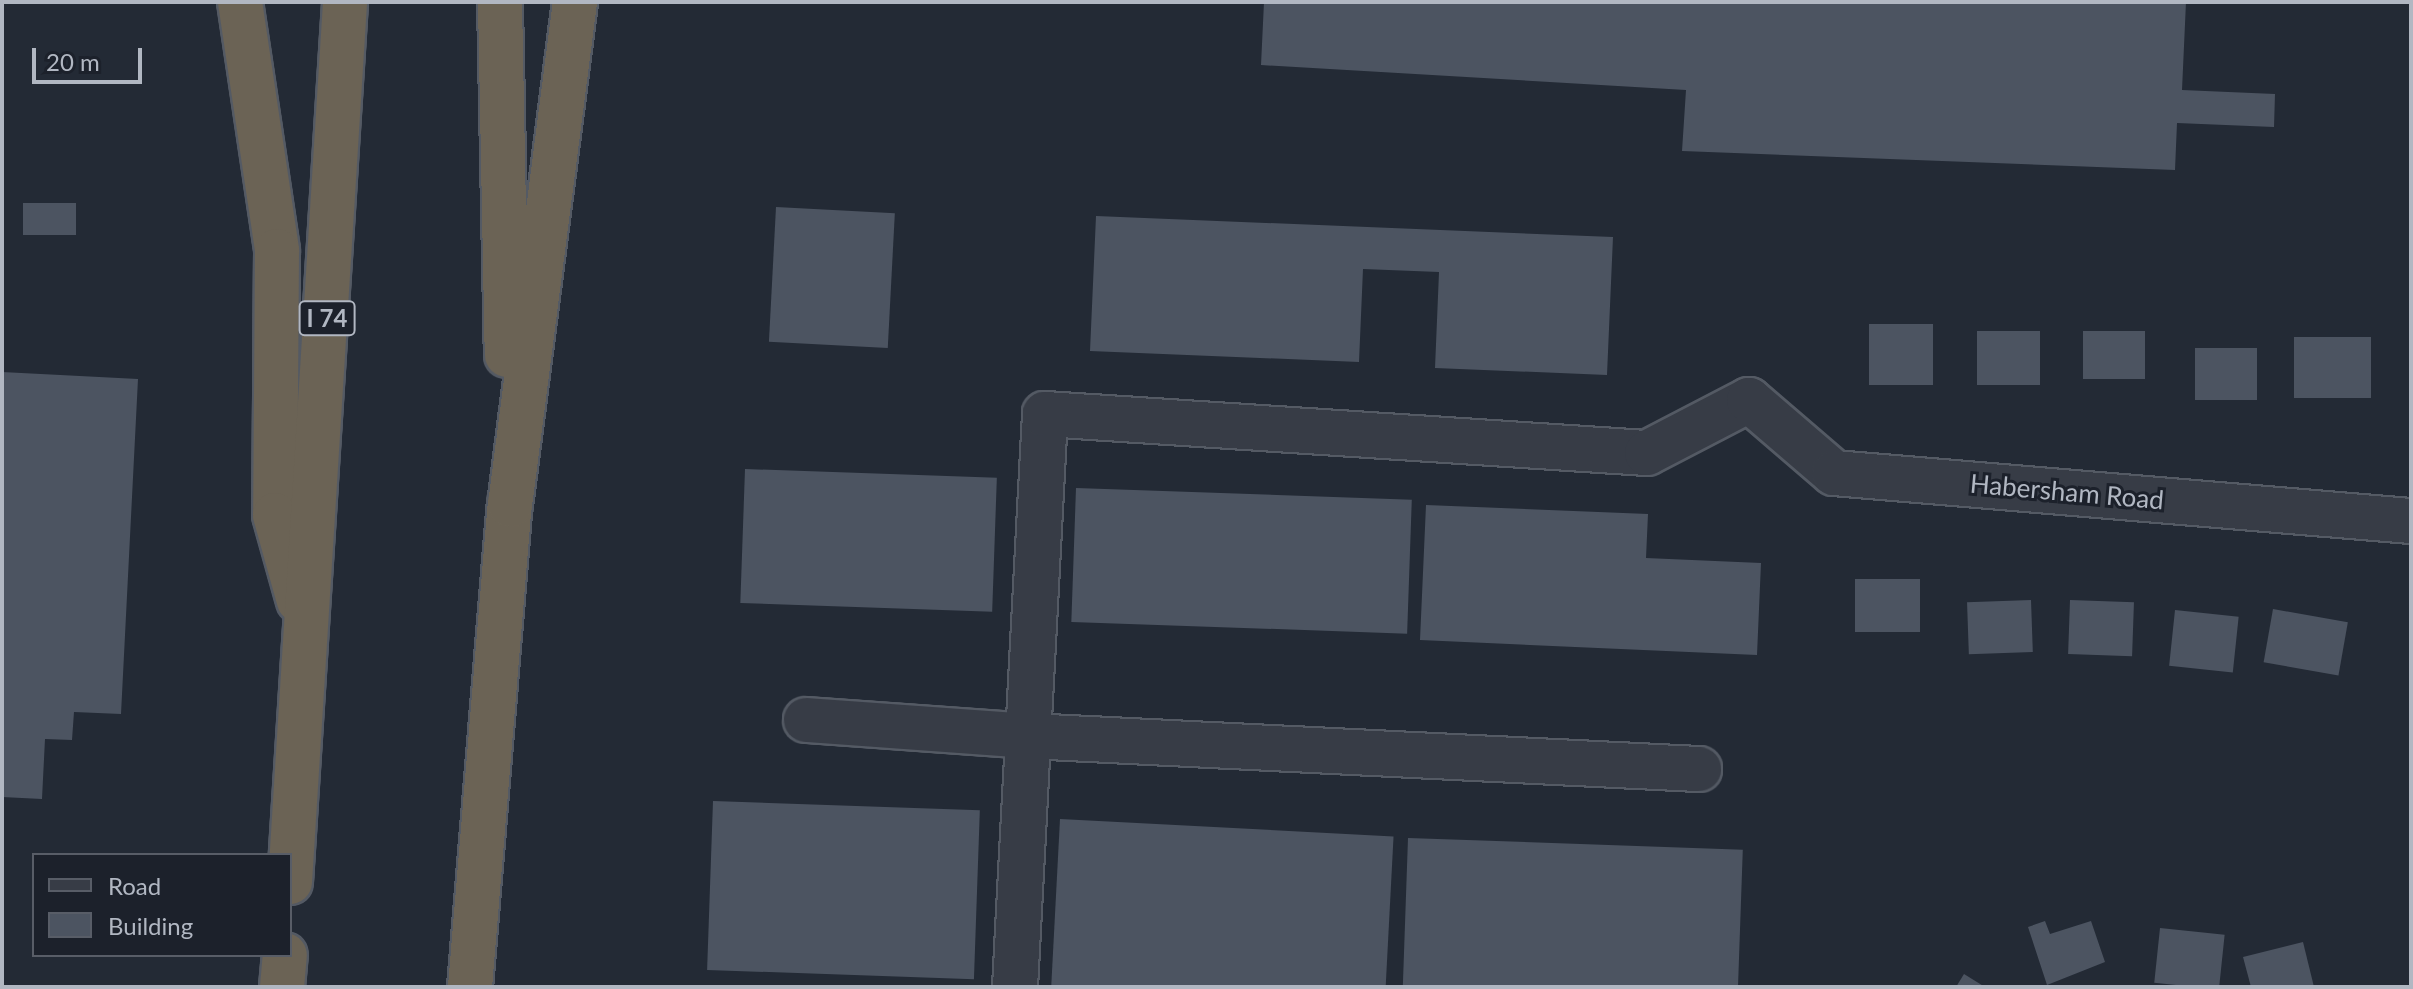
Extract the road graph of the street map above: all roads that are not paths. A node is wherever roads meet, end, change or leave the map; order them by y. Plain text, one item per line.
1 (240, 2) edge
2 (345, 2) edge
3 (500, 2) edge
4 (575, 2) edge
5 (510, 505) junction
6 (2411, 521) edge
7 (309, 634) junction
8 (806, 720) dead end
9 (1028, 736) junction
10 (1699, 769) dead end
11 (292, 856) edge
12 (285, 957) edge
13 (282, 987) edge
14 (470, 987) edge
15 (1015, 987) edge

1 - 7 highway
2 - 7 highway, I 74
3 - 5 highway
4 - 5 highway
5 - 14 highway
6 - 9 street, Habersham Road
7 - 11 highway, I 74
8 - 9 street
9 - 10 street
9 - 15 street
12 - 13 highway

